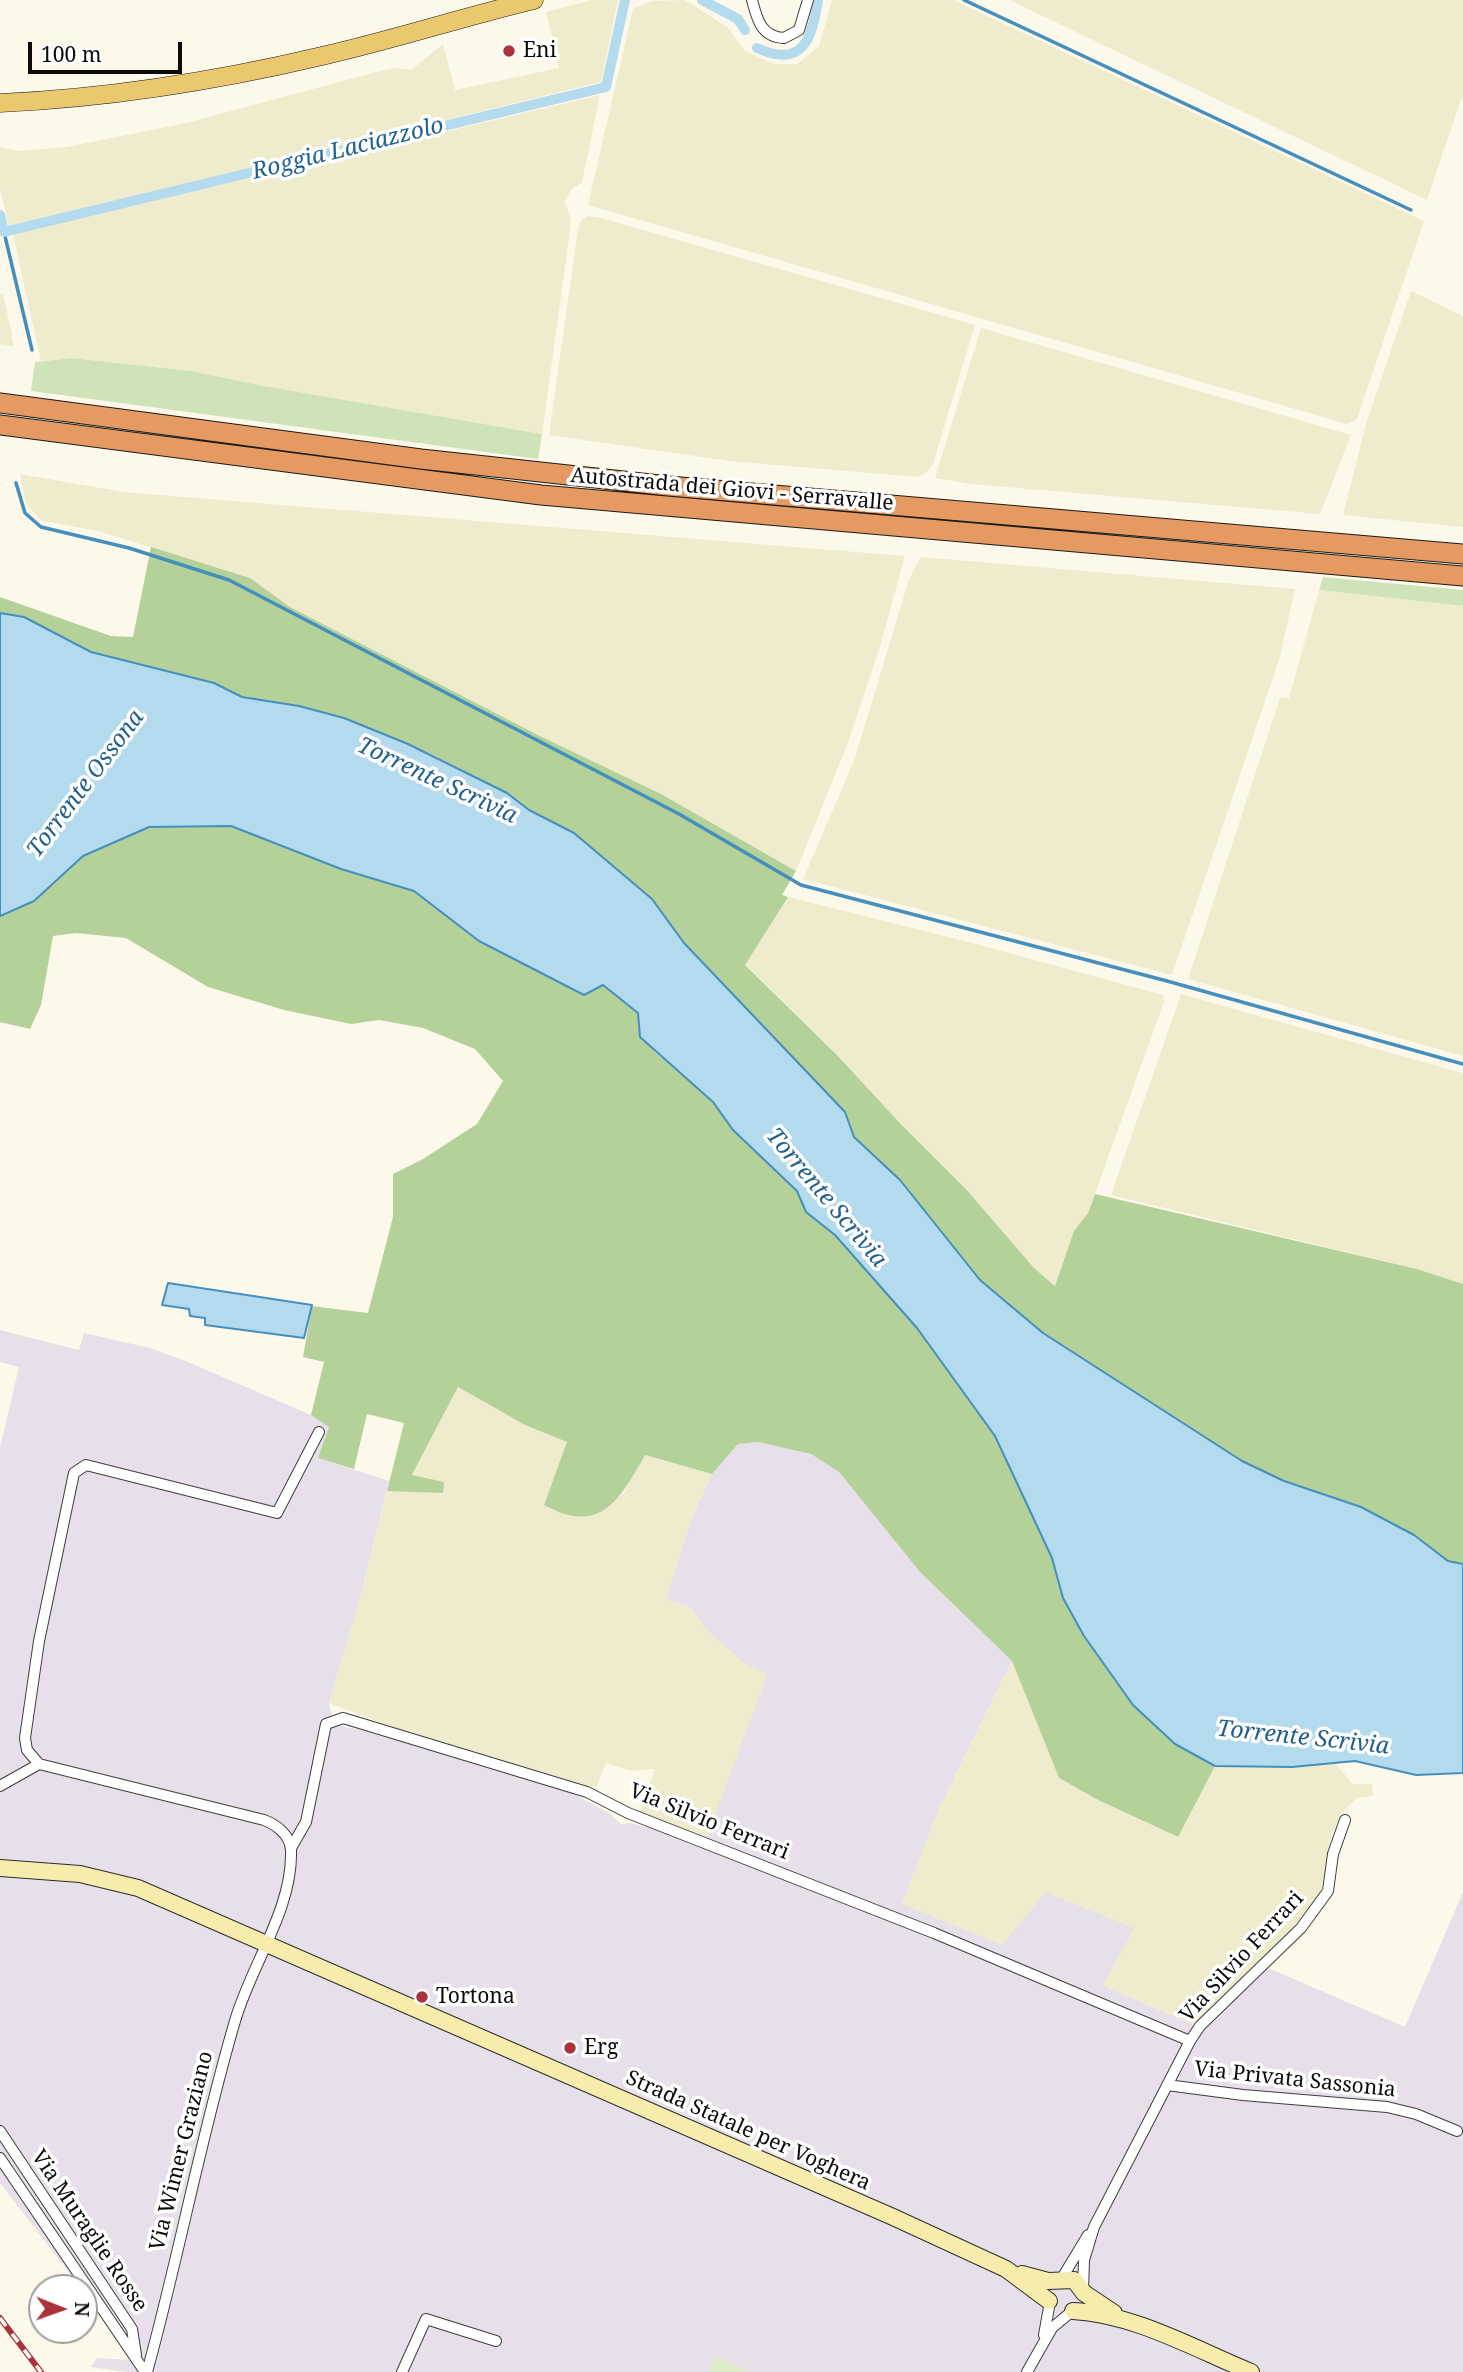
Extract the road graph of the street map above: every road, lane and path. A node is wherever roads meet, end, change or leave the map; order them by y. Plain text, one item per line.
1 (534, 0) edge
2 (751, 0) edge
3 (808, 0) edge
4 (0, 103) edge
5 (0, 403) edge
6 (0, 425) edge
7 (1463, 554) edge
8 (1463, 579) edge
9 (319, 1432) dead end
10 (39, 1764) junction
11 (0, 1786) edge
12 (1345, 1820) dead end
13 (291, 1848) junction
14 (0, 1868) edge
15 (266, 1942) junction
16 (1190, 2041) junction
17 (1167, 2085) junction
18 (0, 2131) edge
19 (1457, 2131) dead end
20 (0, 2158) edge
21 (1094, 2227) junction
22 (1006, 2269) junction
23 (1059, 2280) junction
24 (1083, 2292) junction
25 (1050, 2302) junction
26 (1072, 2312) junction
27 (1129, 2322) junction
28 (496, 2341) dead end
29 (1042, 2341) junction
30 (136, 2356) junction
31 (146, 2372) edge
32 (402, 2372) edge
33 (1027, 2372) edge
34 (1251, 2372) edge

1 - 4 main road
2 - 3 street
5 - 7 highway, Autostrada dei Giovi - Serravalle
6 - 8 highway, Autostrada dei Giovi - Serravalle
9 - 10 street
10 - 11 street
10 - 13 street
12 - 16 street, Via Silvio Ferrari
13 - 15 street, Via Wimer Graziano
13 - 16 street, Via Silvio Ferrari
14 - 15 main road, Strada Statale per Voghera
15 - 22 main road, Strada Statale per Voghera
15 - 31 street, Via Wimer Graziano
16 - 17 street, Via Silvio Ferrari
17 - 19 street, Via Privata Sassonia
17 - 21 street, Via Silvio Ferrari
18 - 30 street, Via Muraglie Rosse
20 - 30 street
21 - 23 street, Via Silvio Ferrari
21 - 24 street, Via Silvio Ferrari
22 - 23 main road, Strada Statale per Voghera
22 - 25 main road, Strada Statale per Voghera
23 - 24 main road, Strada Statale per Voghera
23 - 25 main road
24 - 26 main road
24 - 27 main road, Strada Statale per Voghera
25 - 26 main road, Strada Statale per Voghera
25 - 29 street
26 - 27 main road, Strada Statale per Voghera
26 - 29 street
27 - 34 main road, Strada Statale per Voghera
28 - 32 street
29 - 33 street
30 - 31 street

